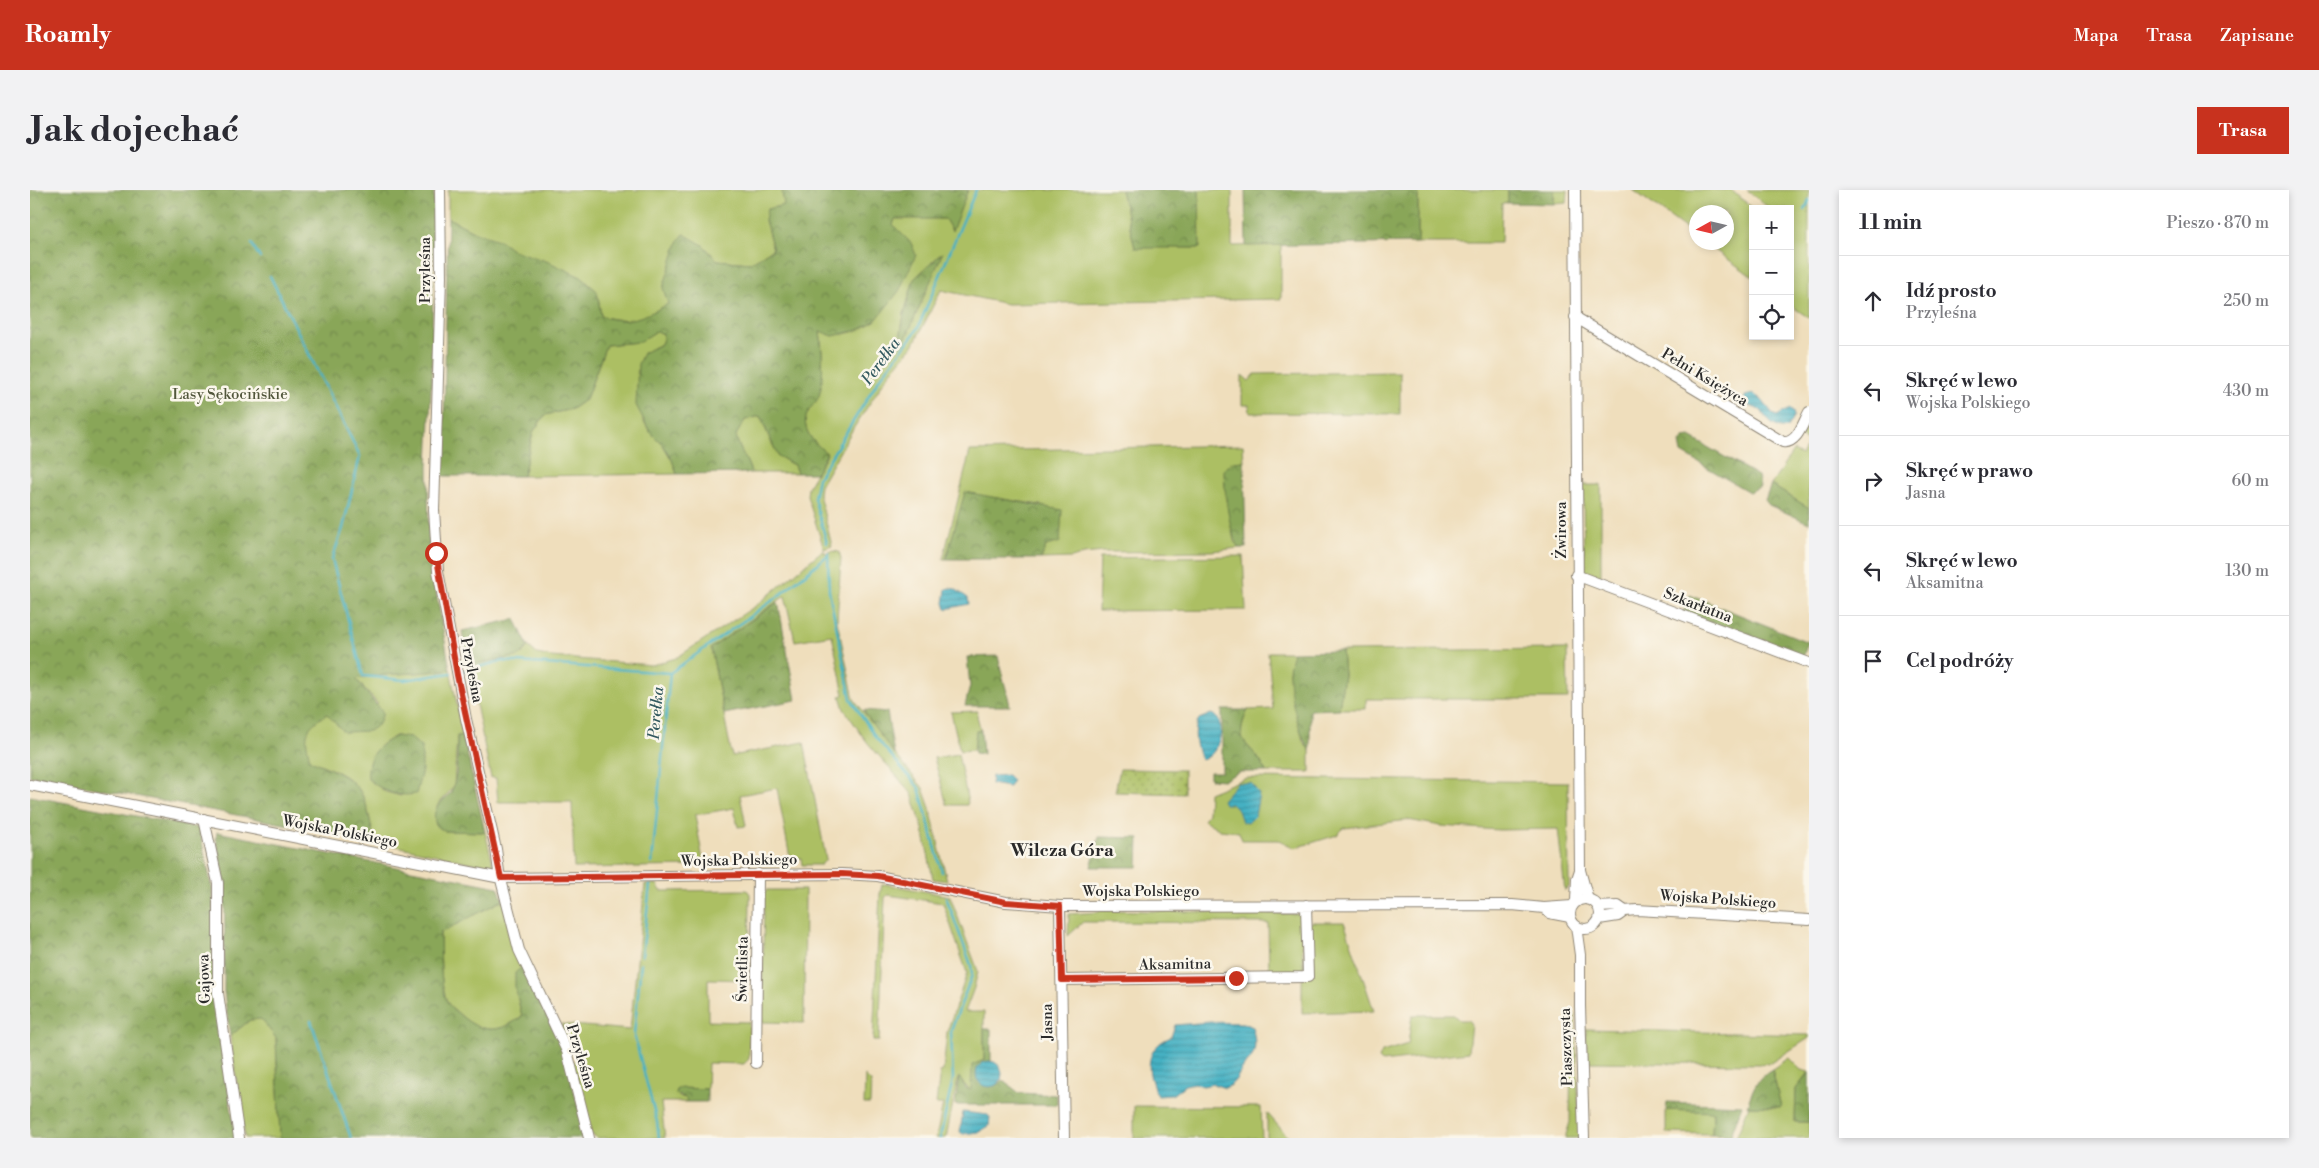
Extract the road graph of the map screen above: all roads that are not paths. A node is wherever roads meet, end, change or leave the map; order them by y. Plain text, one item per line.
1 (440, 190) edge
2 (1575, 190) edge
3 (1575, 317) junction
4 (1809, 412) edge
5 (1576, 574) junction
6 (1809, 663) edge
7 (30, 785) edge
8 (204, 820) junction
9 (1580, 870) junction
10 (758, 874) junction
11 (501, 878) junction
12 (1588, 899) junction
13 (1574, 904) junction
14 (1306, 905) junction
15 (1060, 906) junction
16 (1598, 907) junction
17 (1544, 908) junction
18 (1625, 910) junction
19 (1570, 917) junction
20 (1599, 919) junction
21 (1809, 920) edge
22 (1576, 926) junction
23 (1587, 929) junction
24 (1580, 955) junction
25 (1062, 980) junction
26 (756, 1064) dead end
27 (239, 1138) edge
28 (588, 1138) edge
29 (1064, 1138) edge
30 (1584, 1138) edge

1 - 11 street, Przyleśna
2 - 3 street, Żwirowa
3 - 4 street, Pełni Księżyca
3 - 5 street, Żwirowa
5 - 6 street, Szkarłatna
5 - 9 street, Żwirowa
7 - 8 street, Wojska Polskiego
8 - 11 street, Wojska Polskiego
8 - 27 street, Gajowa
9 - 12 street, Żwirowa
9 - 13 street, Żwirowa
10 - 11 street, Wojska Polskiego
10 - 15 street, Wojska Polskiego
10 - 26 street, Świetlista
11 - 28 street, Przyleśna
12 - 13 street
12 - 16 street
13 - 17 street, Wojska Polskiego
13 - 19 street
14 - 15 street, Wojska Polskiego
14 - 17 street, Wojska Polskiego
14 - 25 street, Aksamitna
15 - 25 street, Jasna
16 - 18 street, Wojska Polskiego
16 - 20 street
17 - 19 street, Wojska Polskiego
18 - 20 street, Wojska Polskiego
18 - 21 street, Wojska Polskiego
19 - 22 street
20 - 23 street
22 - 23 street
22 - 24 street, Piaszczysta
23 - 24 street, Piaszczysta
24 - 30 street, Piaszczysta
25 - 29 street, Jasna

